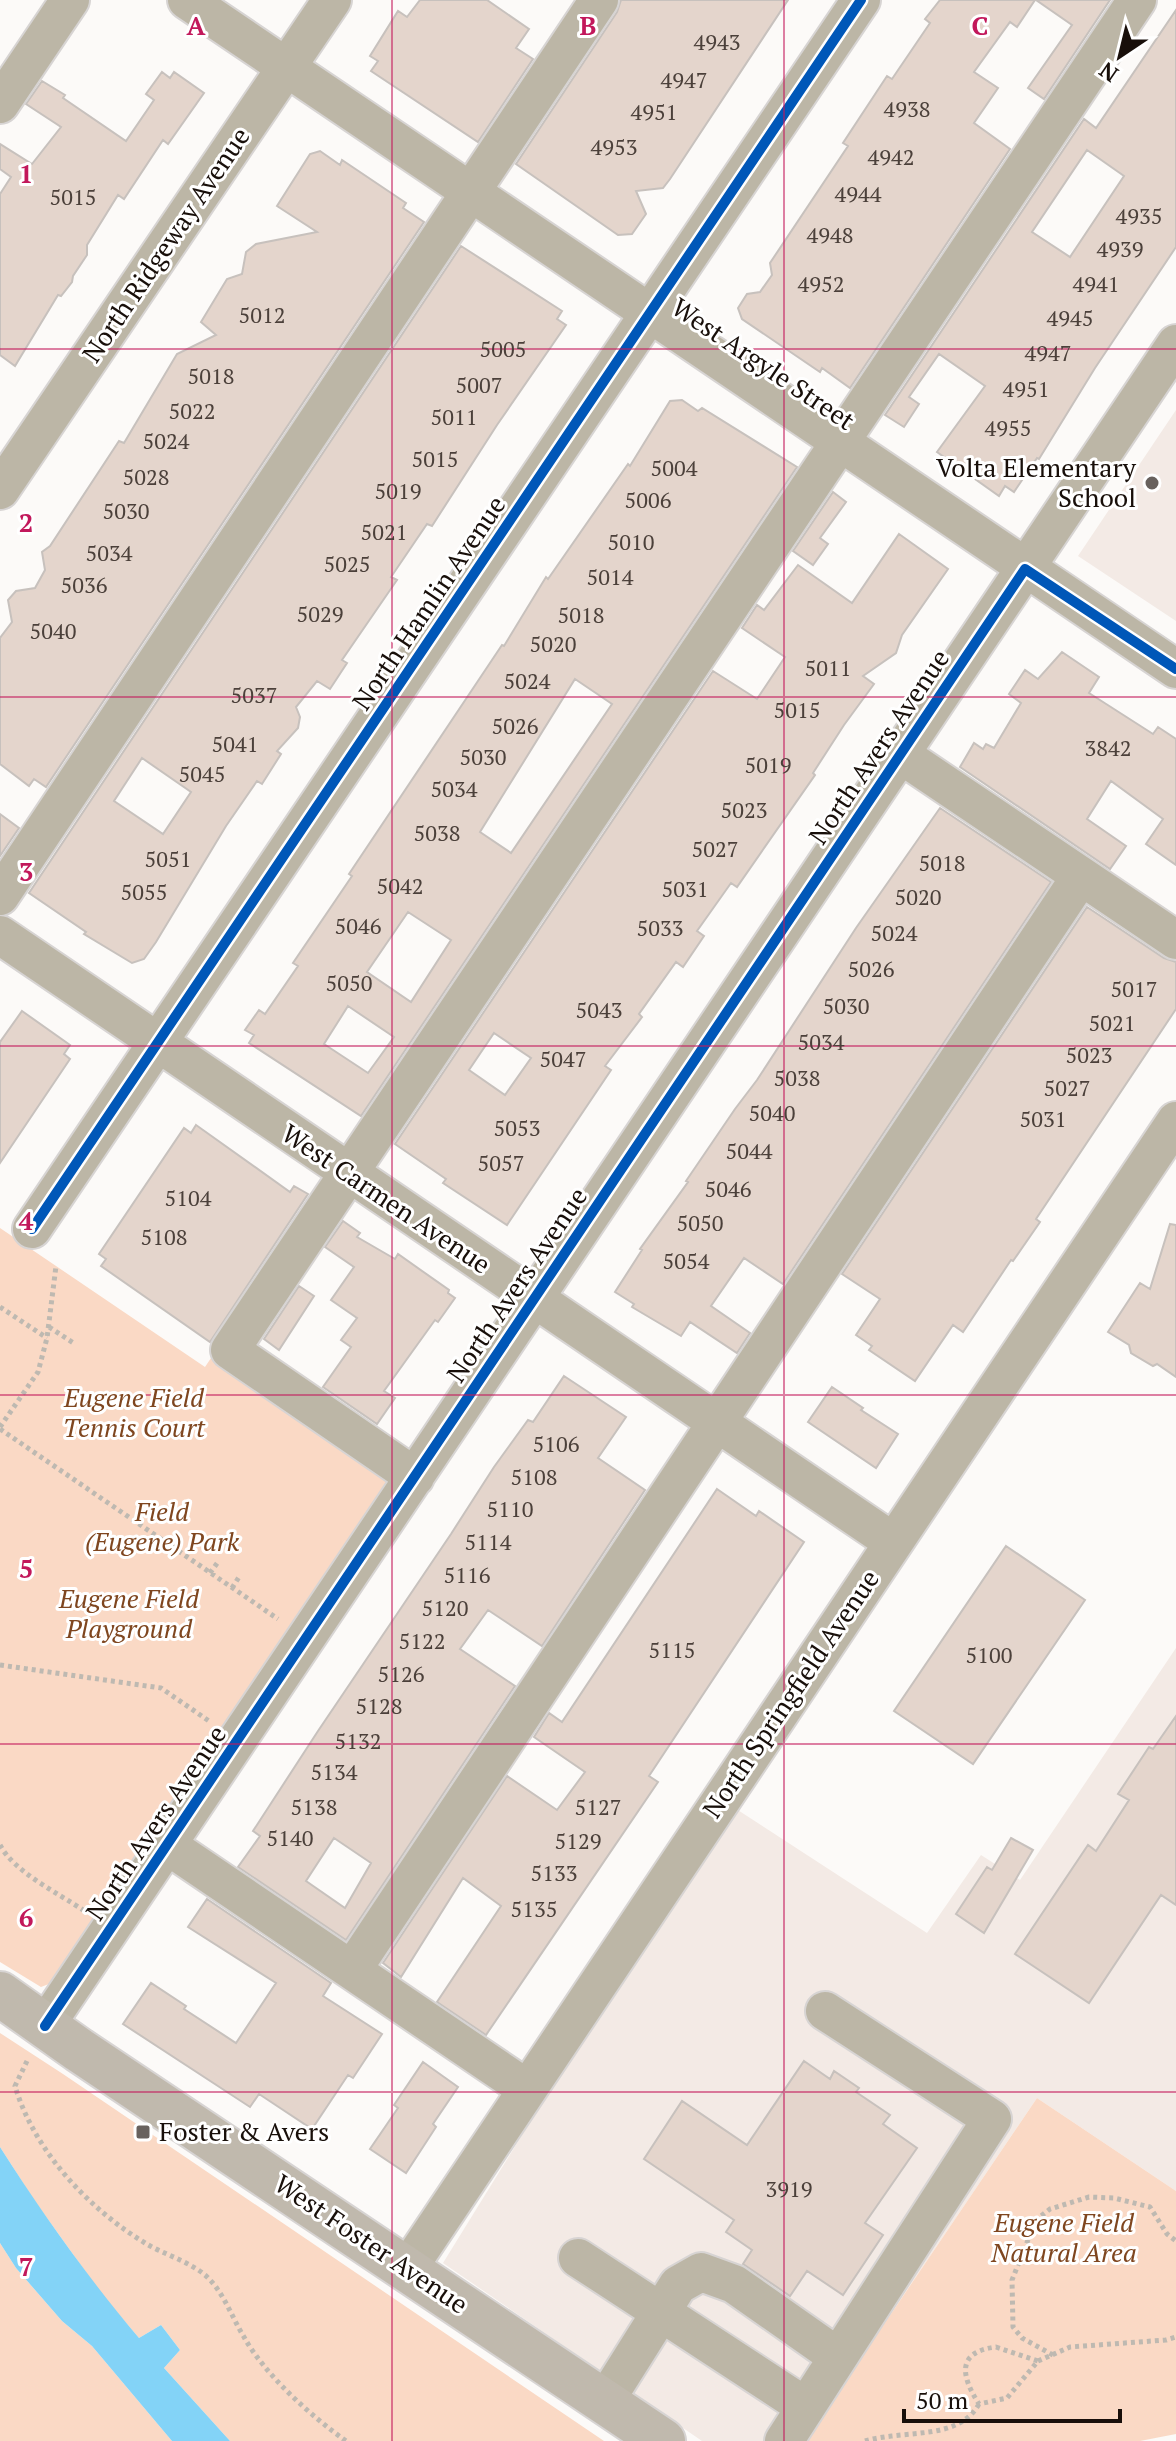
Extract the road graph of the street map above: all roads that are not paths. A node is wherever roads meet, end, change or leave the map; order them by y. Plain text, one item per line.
1 (70, 0) edge
2 (187, 0) edge
3 (332, 0) edge
4 (599, 0) edge
5 (861, 0) edge
6 (1137, 0) edge
7 (287, 67) junction
8 (0, 104) edge
9 (470, 192) junction
10 (650, 314) junction
11 (1176, 344) edge
12 (840, 443) junction
13 (0, 490) edge
14 (1025, 569) junction
15 (1176, 669) edge
16 (900, 754) junction
17 (1081, 876) junction
18 (0, 896) edge
19 (0, 935) edge
20 (1176, 940) edge
21 (158, 1045) junction
22 (1176, 1121) edge
23 (348, 1173) junction
24 (32, 1229) dead end
25 (534, 1299) junction
26 (715, 1422) junction
27 (415, 1477) junction
28 (893, 1542) junction
29 (167, 1845) junction
30 (352, 1970) junction
31 (0, 1994) edge
32 (825, 2011) dead end
33 (36, 2044) junction
34 (527, 2089) junction
35 (578, 2258) dead end
36 (408, 2268) junction
37 (661, 2313) junction
38 (838, 2357) junction
39 (605, 2401) junction
40 (806, 2407) junction
41 (663, 2441) edge
42 (784, 2441) edge

1 - 8 street
2 - 7 street, West Argyle Street
3 - 7 street, North Ridgeway Avenue
4 - 9 street
5 - 10 street, North Hamlin Avenue
6 - 12 street
7 - 9 street, West Argyle Street
7 - 13 street, North Ridgeway Avenue
9 - 10 street, West Argyle Street
9 - 18 street
10 - 12 street, West Argyle Street
10 - 21 street, North Hamlin Avenue
11 - 14 street, North Avers Avenue
12 - 14 street, West Argyle Street
12 - 23 street
14 - 15 street, West Argyle Street
14 - 16 street, North Avers Avenue
16 - 17 street
16 - 25 street, North Avers Avenue
17 - 20 street
17 - 26 street
19 - 21 street, West Carmen Avenue
21 - 23 street, West Carmen Avenue
21 - 24 street, North Hamlin Avenue
22 - 28 street, North Springfield Avenue
23 - 25 street, West Carmen Avenue
23 - 27 street
25 - 26 street, West Carmen Avenue
25 - 27 street, North Avers Avenue
26 - 28 street, West Carmen Avenue
26 - 30 street
27 - 29 street, North Avers Avenue
28 - 34 street, North Springfield Avenue
29 - 30 street
29 - 33 street, North Avers Avenue
30 - 34 street
31 - 33 main road, West Foster Avenue
32 - 38 street
33 - 36 main road, West Foster Avenue
34 - 36 street, North Springfield Avenue
35 - 37 street
36 - 39 main road, West Foster Avenue
37 - 38 street
37 - 39 street
37 - 40 street
38 - 40 street
39 - 41 main road, West Foster Avenue
40 - 42 street

